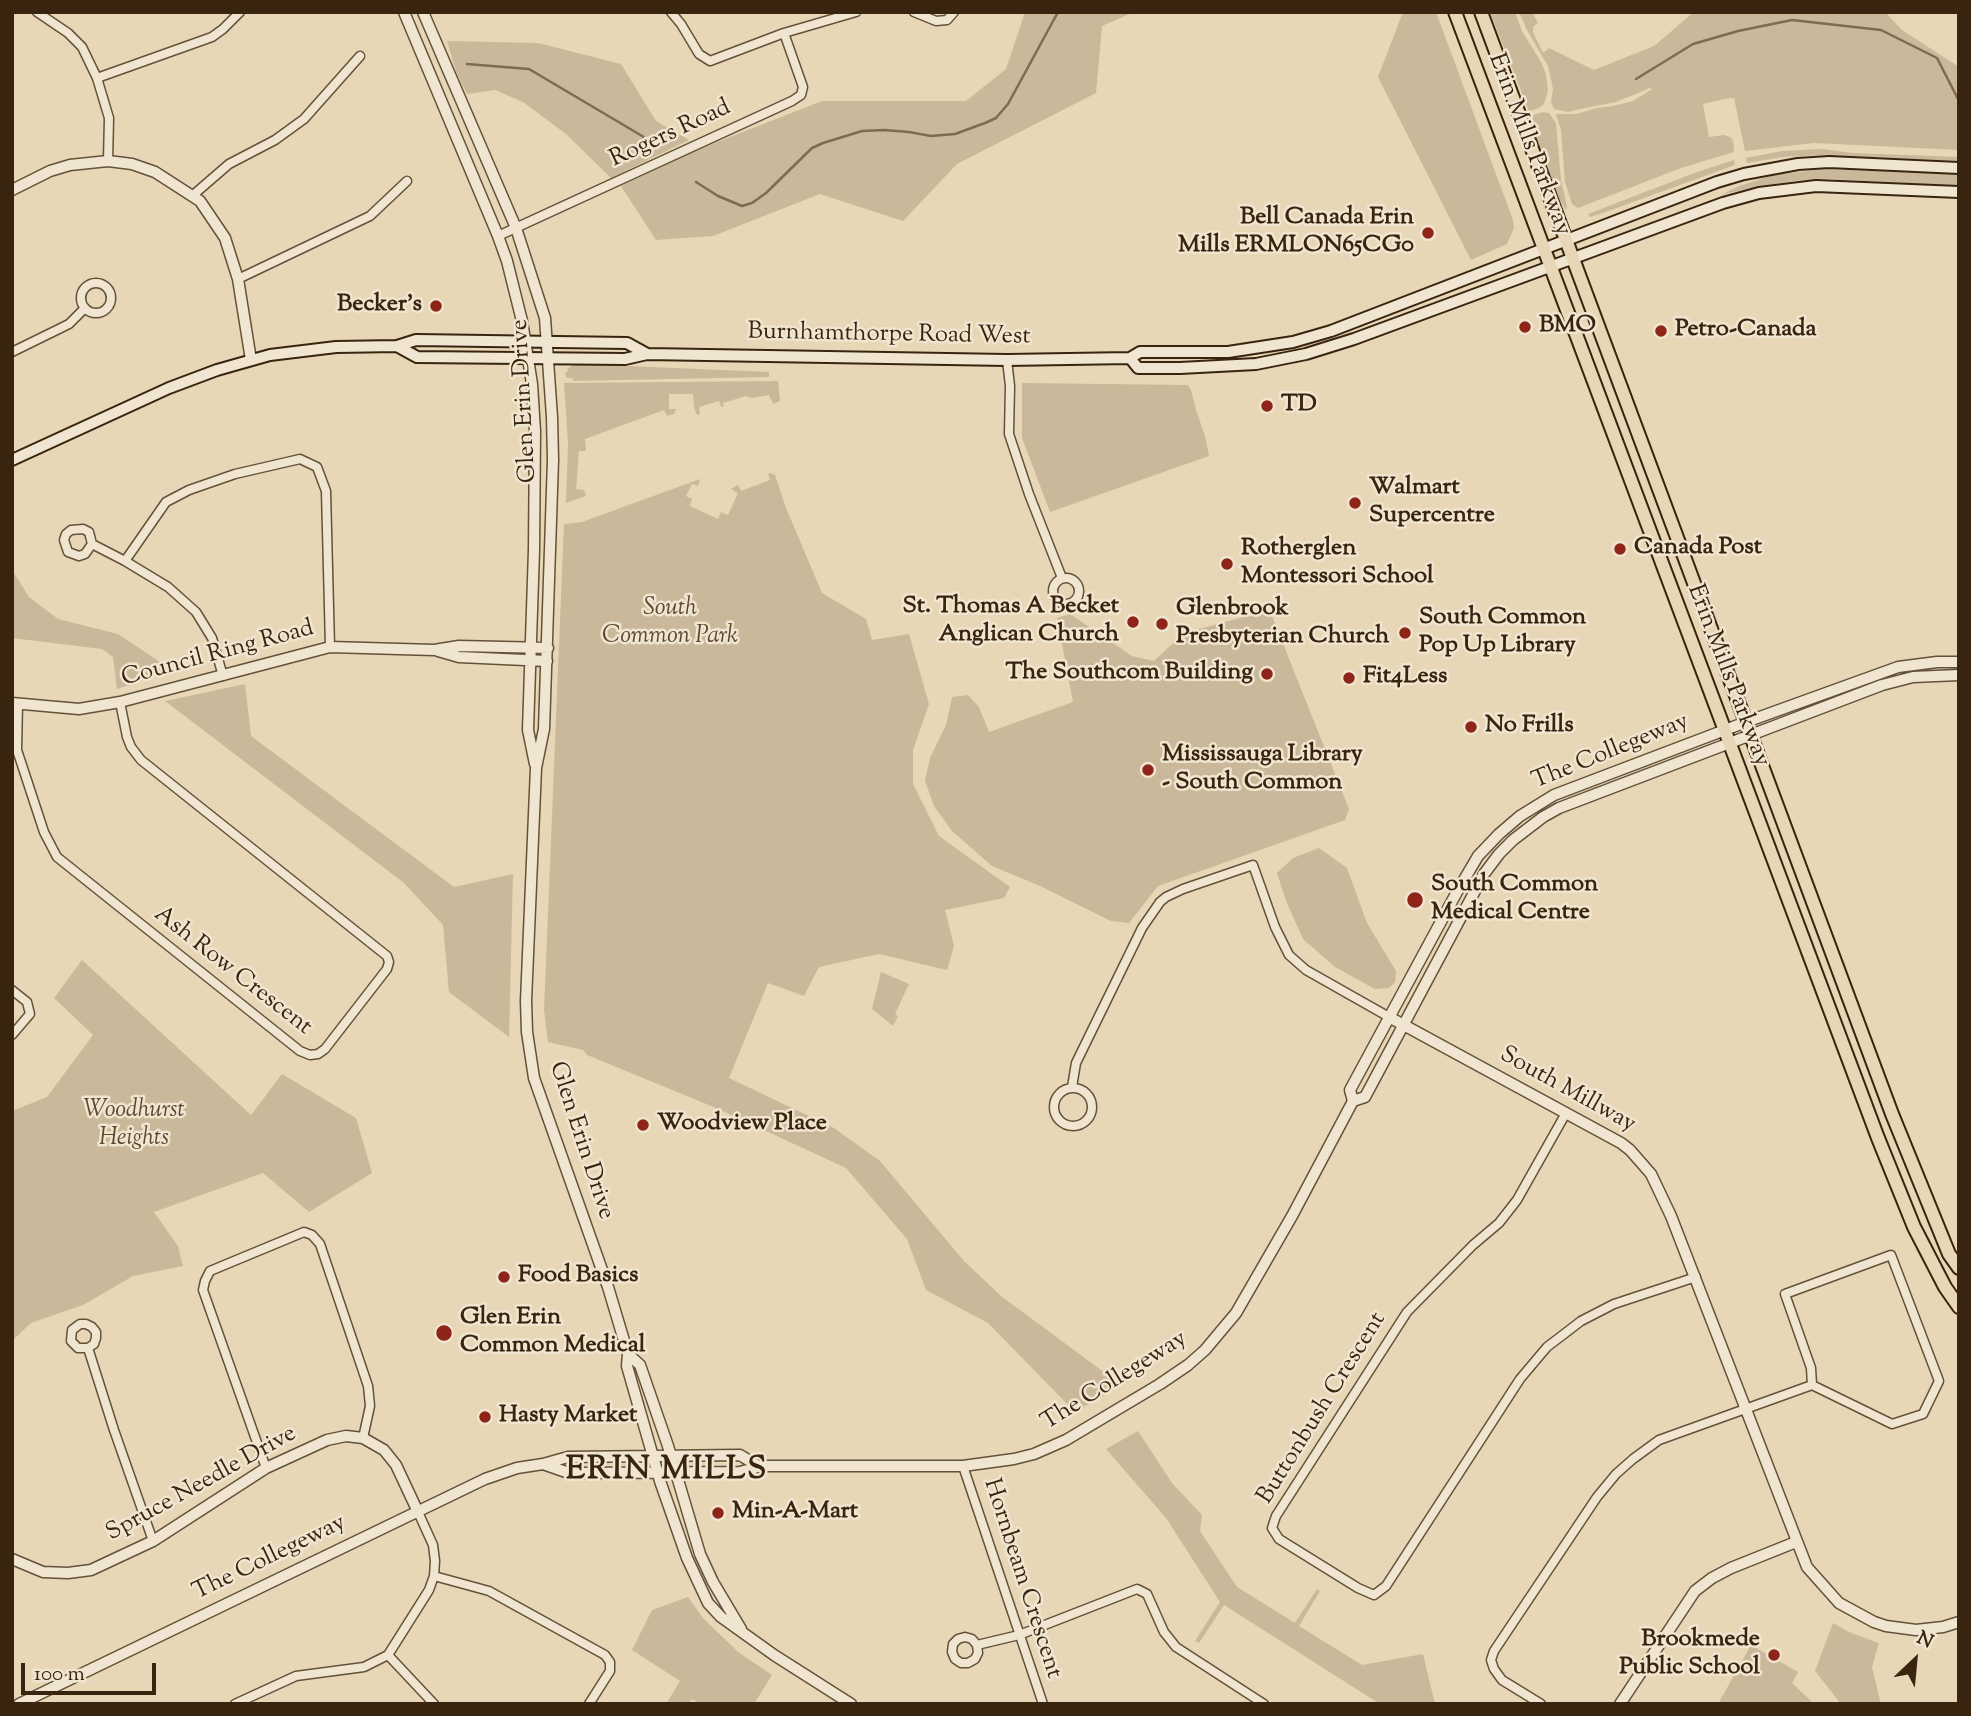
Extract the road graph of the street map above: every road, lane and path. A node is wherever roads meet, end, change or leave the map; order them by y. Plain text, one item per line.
1 (37, 12) edge
2 (240, 12) edge
3 (404, 12) edge
4 (422, 12) edge
5 (671, 12) edge
6 (856, 12) edge
7 (914, 12) edge
8 (954, 12) edge
9 (1455, 12) edge
10 (1481, 12) edge
11 (784, 33) junction
12 (360, 56) dead end
13 (97, 78) junction
14 (108, 161) junction
15 (1959, 168) edge
16 (407, 181) dead end
17 (13, 188) edge
18 (1959, 192) edge
19 (192, 196) junction
20 (516, 228) junction
21 (498, 236) junction
22 (1566, 240) junction
23 (1544, 249) junction
24 (1573, 258) junction
25 (1551, 266) junction
26 (238, 279) junction
27 (85, 308) dead end
28 (525, 341) junction
29 (547, 342) junction
30 (397, 346) junction
31 (12, 352) edge
32 (647, 354) junction
33 (528, 358) junction
34 (548, 358) junction
35 (1130, 358) junction
36 (251, 360) junction
37 (1007, 360) junction
38 (12, 460) edge
39 (92, 544) dead end
40 (125, 561) junction
41 (1062, 578) dead end
42 (331, 647) junction
43 (531, 647) junction
44 (548, 648) junction
45 (434, 650) junction
46 (531, 660) junction
47 (547, 661) junction
48 (1959, 662) edge
49 (1959, 675) edge
50 (223, 676) junction
51 (120, 702) junction
52 (15, 703) edge
53 (1746, 722) junction
54 (1724, 730) junction
55 (1751, 735) junction
56 (1730, 744) junction
57 (536, 768) junction
58 (12, 990) edge
59 (1389, 1017) junction
60 (1404, 1025) junction
61 (12, 1035) edge
62 (1072, 1087) junction
63 (1353, 1101) junction
64 (1566, 1113) junction
65 (1959, 1268) edge
66 (1696, 1277) junction
67 (1959, 1307) edge
68 (88, 1348) dead end
69 (628, 1354) junction
70 (1812, 1385) junction
71 (1745, 1408) junction
72 (363, 1438) junction
73 (653, 1456) junction
74 (671, 1456) junction
75 (543, 1464) junction
76 (758, 1466) junction
77 (963, 1466) junction
78 (266, 1468) junction
79 (658, 1472) junction
80 (676, 1472) junction
81 (418, 1512) junction
82 (153, 1541) junction
83 (1796, 1542) junction
84 (12, 1559) edge
85 (434, 1576) junction
86 (1959, 1622) edge
87 (742, 1631) junction
88 (1019, 1634) junction
89 (977, 1645) dead end
90 (388, 1655) junction
91 (19, 1704) edge
92 (235, 1704) edge
93 (434, 1704) edge
94 (589, 1704) edge
95 (851, 1704) edge
96 (1043, 1704) edge
97 (1264, 1704) edge
98 (1541, 1704) edge
99 (1620, 1704) edge

1 - 13 street
2 - 13 street
3 - 21 street, Glen Erin Drive
4 - 20 street, Glen Erin Drive
5 - 11 street
6 - 11 street
7 - 8 street
9 - 23 main road, Erin Mills Parkway
10 - 22 main road, Erin Mills Parkway
11 - 20 street, Rogers Road
12 - 19 street
13 - 14 street
14 - 17 street
14 - 19 street
15 - 22 main road, Burnhamthorpe Road West
16 - 26 street
18 - 24 main road, Burnhamthorpe Road West
19 - 26 street
20 - 21 street, Rogers Road
20 - 29 street, Glen Erin Drive
21 - 28 street, Glen Erin Drive
22 - 23 main road, Burnhamthorpe Road West
22 - 24 main road, Erin Mills Parkway
23 - 25 main road, Erin Mills Parkway
23 - 35 main road, Burnhamthorpe Road West
24 - 25 main road, Burnhamthorpe Road West
24 - 53 main road, Erin Mills Parkway
25 - 35 main road, Burnhamthorpe Road West
25 - 54 main road, Erin Mills Parkway
26 - 36 street
27 - 31 street
28 - 29 main road, Burnhamthorpe Road West
28 - 30 main road, Burnhamthorpe Road West
28 - 33 street, Glen Erin Drive
29 - 32 main road, Burnhamthorpe Road West
29 - 34 street, Glen Erin Drive
30 - 33 main road, Burnhamthorpe Road West
30 - 36 main road, Burnhamthorpe Road West
32 - 34 main road, Burnhamthorpe Road West
32 - 37 main road, Burnhamthorpe Road West
33 - 34 main road, Burnhamthorpe Road West
33 - 43 street, Glen Erin Drive
34 - 44 street, Glen Erin Drive
35 - 37 main road, Burnhamthorpe Road West
36 - 38 main road, Burnhamthorpe Road West
37 - 41 street
39 - 40 street
40 - 42 street
40 - 50 street
42 - 45 street, Council Ring Road
42 - 50 street, Council Ring Road
43 - 44 street, Council Ring Road
43 - 45 street, Council Ring Road
43 - 46 street, Glen Erin Drive
44 - 47 street, Glen Erin Drive
45 - 46 street, Council Ring Road
46 - 47 street, Council Ring Road
46 - 57 street, Glen Erin Drive
47 - 57 street, Glen Erin Drive
48 - 53 street, The Collegeway
49 - 55 street, The Collegeway
50 - 51 street, Council Ring Road
51 - 52 street, Council Ring Road
51 - 52 street, Ash Row Crescent
53 - 54 street, The Collegeway
53 - 55 main road, Erin Mills Parkway
54 - 56 main road, Erin Mills Parkway
54 - 59 street, The Collegeway
55 - 56 street, The Collegeway
55 - 65 main road, Erin Mills Parkway
56 - 60 street, The Collegeway
56 - 67 main road, Erin Mills Parkway
57 - 69 street, Glen Erin Drive
58 - 61 street
59 - 60 street, South Millway
59 - 62 street, South Millway
59 - 63 street, The Collegeway
60 - 63 street, The Collegeway
60 - 64 street, South Millway
62 - 62 street
63 - 77 street, The Collegeway
64 - 66 street, South Millway
64 - 66 street, Buttonbush Crescent
66 - 71 street, South Millway
68 - 82 street
69 - 73 street, Glen Erin Drive
69 - 74 street, Glen Erin Drive
70 - 70 street
70 - 71 street
71 - 83 street, South Millway
71 - 98 street
72 - 78 street, Spruce Needle Drive
72 - 78 street
72 - 81 street
73 - 74 street, The Collegeway
73 - 75 street, The Collegeway
73 - 79 street, Glen Erin Drive
74 - 76 street, The Collegeway
74 - 80 street, Glen Erin Drive
75 - 79 street, The Collegeway
75 - 81 street, The Collegeway
76 - 77 street, The Collegeway
76 - 80 street, The Collegeway
77 - 88 street, Hornbeam Crescent
78 - 82 street, Spruce Needle Drive
79 - 80 street, The Collegeway
79 - 87 street, Glen Erin Drive
80 - 87 street, Glen Erin Drive
81 - 85 street
81 - 91 street, The Collegeway
82 - 84 street, Spruce Needle Drive
83 - 86 street, South Millway
83 - 99 street
85 - 90 street
85 - 94 street
87 - 95 street, Glen Erin Drive
88 - 89 street
88 - 96 street, Hornbeam Crescent
88 - 97 street
90 - 92 street
90 - 93 street

